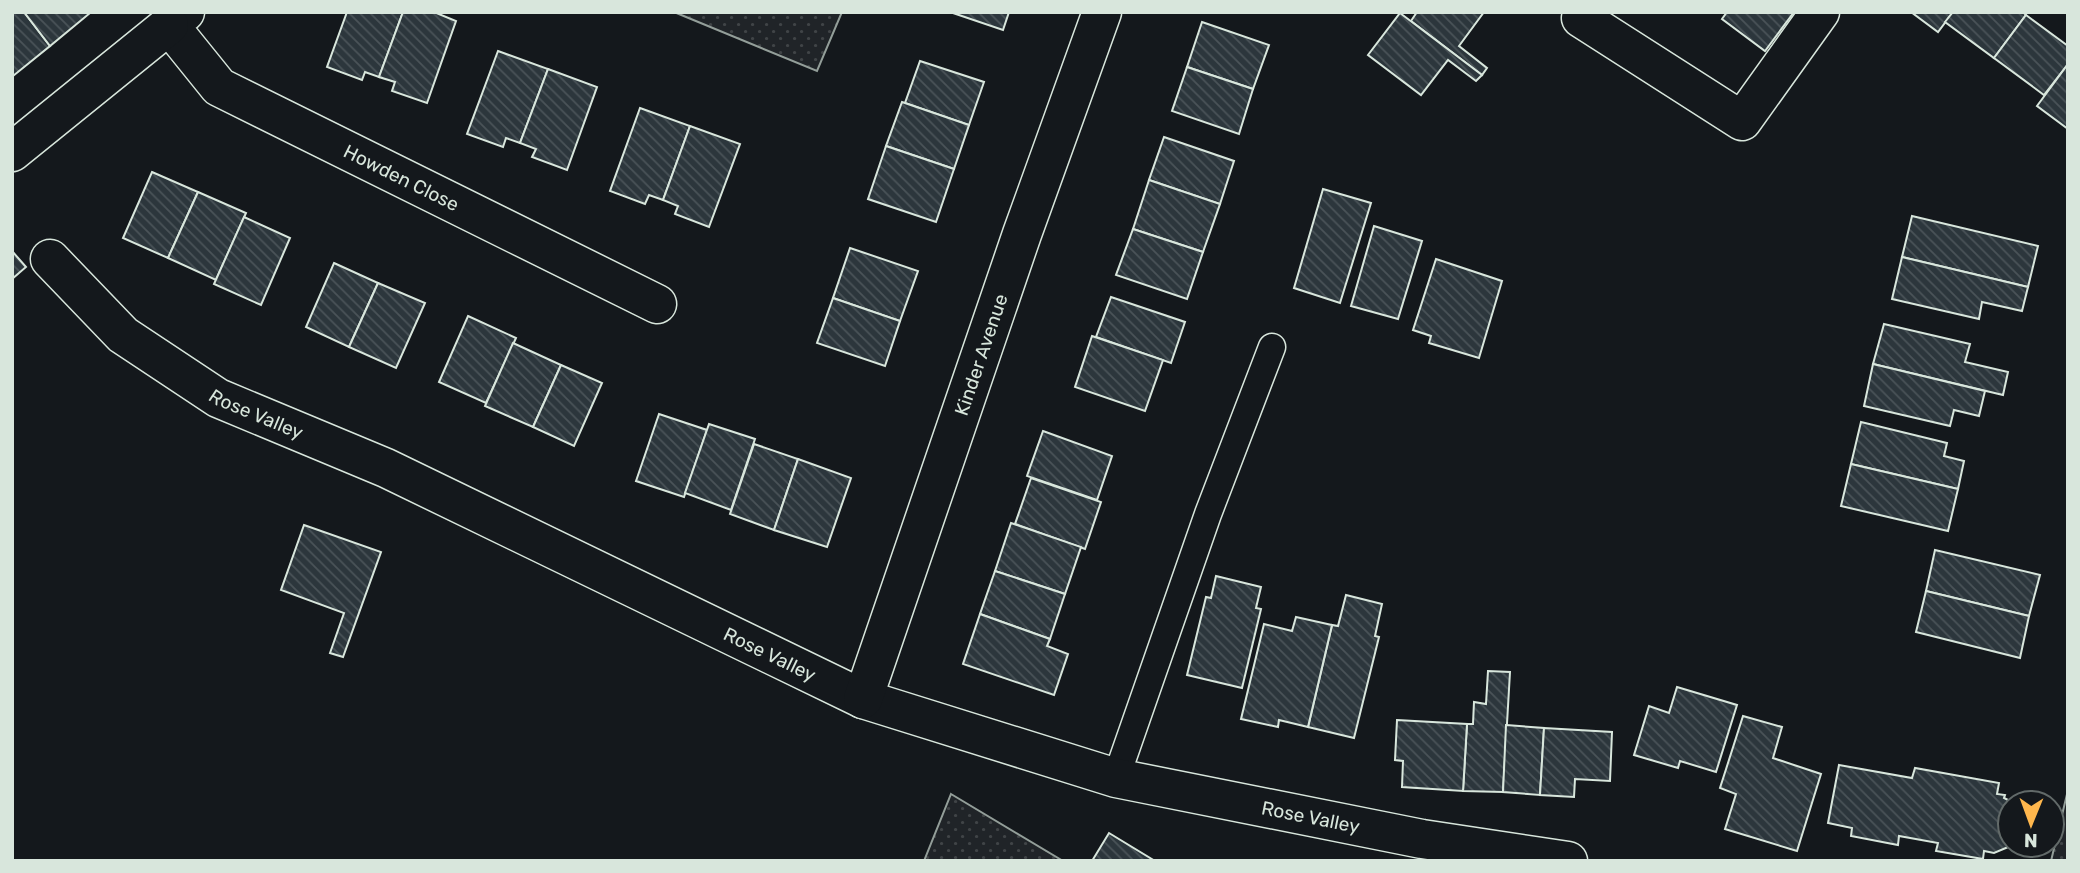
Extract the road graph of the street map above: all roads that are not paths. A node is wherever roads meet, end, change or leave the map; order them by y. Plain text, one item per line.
1 (1102, 12) edge
2 (1820, 12) edge
3 (1581, 18) dead end
4 (177, 19) edge
5 (12, 152) edge
6 (50, 259) dead end
7 (657, 304) dead end
8 (1272, 347) dead end
9 (863, 699) junction
10 (1116, 778) junction
11 (1568, 861) edge

1 - 9 street, Kinder Avenue
2 - 3 street
4 - 5 street, Howden Close
4 - 7 street, Howden Close
6 - 9 street, Rose Valley
8 - 10 lane
9 - 10 street, Rose Valley
10 - 11 street, Rose Valley

